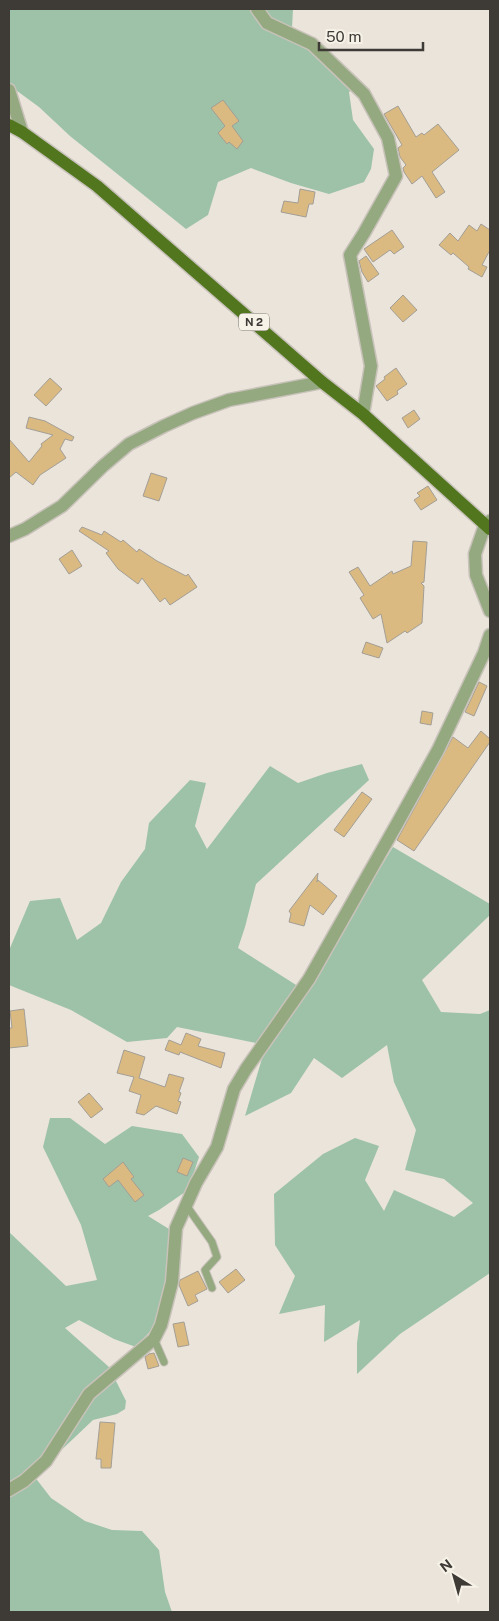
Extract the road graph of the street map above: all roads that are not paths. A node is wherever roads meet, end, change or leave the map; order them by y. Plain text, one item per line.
1 (257, 9) edge
2 (9, 90) edge
3 (9, 125) edge
4 (22, 132) junction
5 (322, 382) junction
6 (363, 414) junction
7 (489, 525) edge
8 (9, 536) edge
9 (490, 611) edge
10 (490, 635) edge
11 (186, 1204) junction
12 (212, 1288) dead end
13 (154, 1339) junction
14 (164, 1362) dead end
15 (9, 1490) edge

1 - 6 street
2 - 4 street
3 - 4 main road, N 2
4 - 5 main road, N 2
5 - 6 main road, N 2
5 - 8 street
6 - 7 main road, N 2
7 - 9 street
10 - 11 street
11 - 12 lane
11 - 13 street
13 - 14 lane
13 - 15 street

